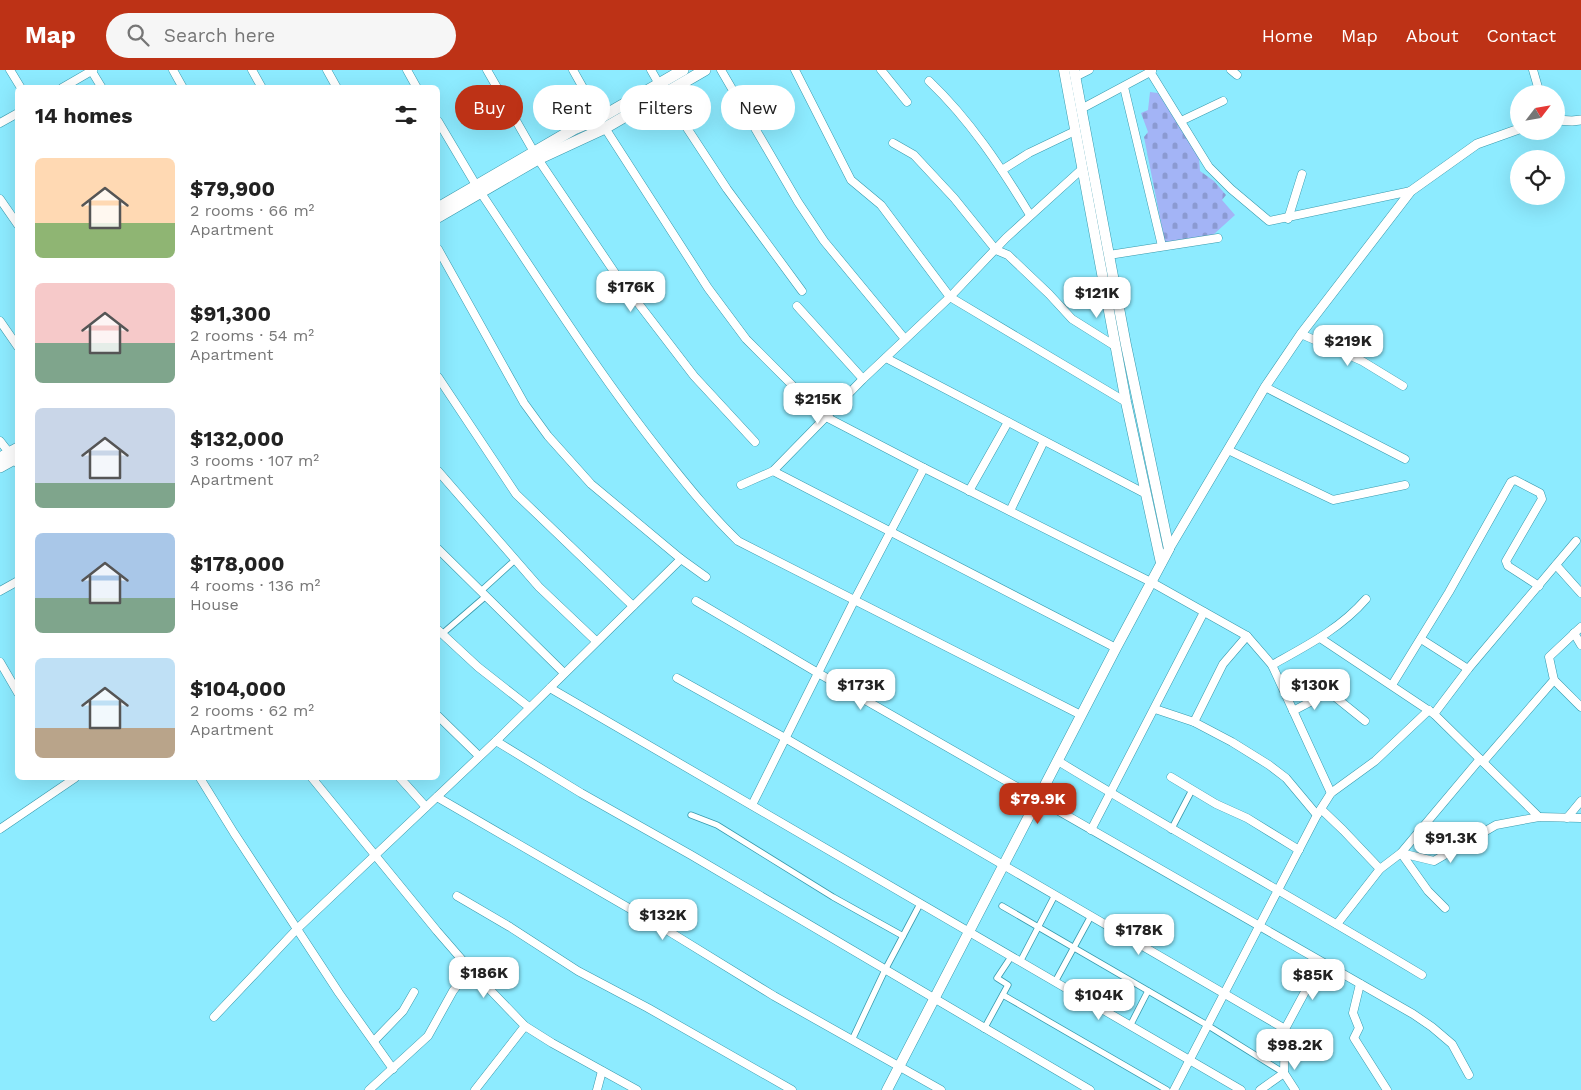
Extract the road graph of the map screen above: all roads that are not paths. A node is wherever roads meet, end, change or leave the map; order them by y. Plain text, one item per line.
1 (10, 70) edge
2 (92, 70) edge
3 (173, 70) edge
4 (252, 70) edge
5 (327, 70) edge
6 (407, 70) edge
7 (487, 70) edge
8 (573, 70) edge
9 (651, 70) edge
10 (683, 70) edge
11 (706, 70) edge
12 (721, 70) edge
13 (795, 70) edge
14 (881, 70) edge
15 (1064, 70) edge
16 (1089, 70) edge
17 (1533, 70) edge
18 (1151, 71) edge
19 (1075, 73) edge
20 (929, 82) dead end
21 (18, 85) edge
22 (67, 85) edge
23 (100, 85) edge
24 (182, 85) edge
25 (260, 85) edge
26 (335, 85) edge
27 (415, 85) edge
28 (581, 85) edge
29 (659, 85) edge
30 (665, 85) edge
31 (668, 85) edge
32 (1537, 85) edge
33 (1124, 87) junction
34 (1223, 101) dead end
35 (906, 102) dead end
36 (1081, 109) junction
37 (15, 115) edge
38 (1581, 120) edge
39 (1181, 121) junction
40 (1565, 121) edge
41 (0, 123) edge
42 (440, 124) edge
43 (588, 130) edge
44 (606, 130) edge
45 (688, 130) edge
46 (1075, 131) junction
47 (1510, 132) edge
48 (893, 143) dead end
49 (536, 156) junction
50 (1082, 169) junction
51 (1002, 170) junction
52 (1302, 174) dead end
53 (478, 189) junction
54 (1411, 191) junction
55 (0, 199) edge
56 (440, 207) edge
57 (1030, 215) junction
58 (440, 216) edge
59 (1288, 218) junction
60 (15, 221) edge
61 (1218, 238) dead end
62 (1162, 246) junction
63 (996, 250) junction
64 (440, 253) edge
65 (1109, 255) junction
66 (802, 291) dead end
67 (950, 297) junction
68 (797, 306) dead end
69 (0, 321) edge
70 (1301, 334) junction
71 (905, 339) junction
72 (15, 343) edge
73 (1115, 346) junction
74 (886, 358) junction
75 (864, 379) junction
76 (440, 380) edge
77 (1403, 386) dead end
78 (1265, 387) junction
79 (1126, 402) junction
80 (826, 417) junction
81 (1008, 422) junction
82 (0, 441) edge
83 (1044, 441) junction
84 (755, 442) dead end
85 (1228, 450) junction
86 (12, 456) edge
87 (1405, 459) dead end
88 (0, 467) edge
89 (924, 468) junction
90 (773, 471) junction
91 (440, 473) edge
92 (1405, 485) dead end
93 (741, 486) dead end
94 (969, 490) junction
95 (1146, 494) junction
96 (1010, 511) junction
97 (892, 532) junction
98 (1576, 541) dead end
99 (1169, 549) junction
100 (440, 551) edge
101 (681, 559) junction
102 (515, 560) junction
103 (1162, 563) junction
104 (1556, 565) junction
105 (706, 578) dead end
106 (1151, 582) junction
107 (15, 583) edge
108 (1539, 586) junction
109 (0, 591) edge
110 (1581, 593) edge
111 (483, 594) junction
112 (855, 599) junction
113 (1366, 600) dead end
114 (696, 601) dead end
115 (632, 606) junction
116 (1204, 612) junction
117 (1579, 629) edge
118 (440, 632) edge
119 (1247, 636) junction
120 (1320, 638) junction
121 (1421, 639) junction
122 (596, 641) junction
123 (1581, 645) edge
124 (1116, 648) junction
125 (0, 662) edge
126 (1272, 665) junction
127 (1468, 669) junction
128 (564, 673) junction
129 (818, 673) junction
130 (677, 678) dead end
131 (1554, 680) junction
132 (1392, 685) junction
133 (15, 688) edge
134 (550, 688) junction
135 (529, 707) junction
136 (1581, 707) edge
137 (1155, 709) junction
138 (1293, 711) junction
139 (1432, 712) junction
140 (1081, 715) junction
141 (440, 718) edge
142 (1365, 721) dead end
143 (1194, 722) junction
144 (785, 738) junction
145 (496, 741) junction
146 (479, 756) junction
147 (1058, 761) junction
148 (1481, 761) junction
149 (1171, 777) dead end
150 (70, 780) edge
151 (201, 780) edge
152 (314, 780) edge
153 (402, 780) edge
154 (1192, 790) junction
155 (1111, 793) junction
156 (1331, 793) junction
157 (437, 797) junction
158 (1038, 799) junction
159 (1581, 801) edge
160 (752, 805) junction
161 (426, 807) junction
162 (1319, 812) junction
163 (691, 815) dead end
164 (1539, 817) junction
165 (1567, 818) junction
166 (1581, 818) edge
167 (0, 829) edge
168 (1091, 830) junction
169 (1171, 830) junction
170 (1299, 850) junction
171 (1401, 853) junction
172 (375, 856) junction
173 (1004, 865) junction
174 (1380, 869) junction
175 (1278, 889) junction
176 (1055, 895) junction
177 (457, 896) dead end
178 (920, 904) junction
179 (1002, 906) dead end
180 (1445, 908) dead end
181 (1091, 916) junction
182 (1338, 924) junction
183 (1259, 926) junction
184 (1039, 927) junction
185 (298, 929) junction
186 (969, 932) junction
187 (903, 936) junction
188 (1073, 948) junction
189 (1011, 957) junction
190 (1020, 962) junction
191 (1321, 962) junction
192 (470, 968) junction
193 (885, 970) junction
194 (1422, 975) dead end
195 (1055, 982) junction
196 (1360, 984) junction
197 (1148, 991) junction
198 (414, 992) dead end
199 (1224, 993) junction
200 (1003, 995) junction
201 (934, 1000) junction
202 (214, 1017) dead end
203 (1207, 1025) junction
204 (525, 1026) junction
205 (1130, 1026) junction
206 (1285, 1028) junction
207 (984, 1029) junction
208 (852, 1040) junction
209 (374, 1041) junction
210 (1189, 1060) junction
211 (899, 1066) junction
212 (393, 1069) junction
213 (602, 1071) junction
214 (1284, 1073) junction
215 (1469, 1075) dead end
216 (369, 1090) edge
217 (475, 1090) edge
218 (597, 1090) edge
219 (637, 1090) edge
220 (792, 1090) edge
221 (887, 1090) edge
222 (941, 1090) edge
223 (1090, 1090) edge
224 (1168, 1090) edge
225 (1174, 1090) edge
226 (1241, 1090) edge
227 (1260, 1090) edge
228 (1294, 1090) edge
229 (1387, 1090) edge

1 - 21 street
2 - 22 street
2 - 23 street
3 - 24 street
4 - 25 street
5 - 26 street
6 - 27 street
7 - 49 street
8 - 28 street
9 - 29 street
10 - 30 main road
11 - 31 main road
12 - 71 street
13 - 67 street
14 - 35 street
15 - 46 main road
16 - 19 street
17 - 32 street
18 - 33 street
18 - 39 street
19 - 36 main road
20 - 51 street
33 - 36 street
33 - 62 street
34 - 39 street
36 - 65 main road
37 - 41 street
38 - 40 street
39 - 59 street
42 - 53 street
43 - 49 main road
44 - 80 street
45 - 66 street
46 - 50 main road
46 - 51 street
47 - 54 street
48 - 63 street
49 - 53 main road
49 - 84 street
50 - 57 street
50 - 73 main road
51 - 57 street
52 - 59 street
53 - 56 main road
53 - 58 main road
53 - 112 street
54 - 59 street
54 - 70 street
55 - 60 street
57 - 63 street
61 - 62 street
62 - 65 street
63 - 67 street
63 - 73 street
64 - 101 street
65 - 99 main road
67 - 71 street
67 - 79 street
68 - 75 street
69 - 72 street
70 - 77 street
70 - 78 street
71 - 74 street
73 - 79 main road
74 - 75 street
74 - 81 street
75 - 80 street
76 - 115 street
78 - 85 street
78 - 87 street
79 - 95 main road
80 - 89 street
80 - 90 street
81 - 83 street
81 - 94 street
82 - 86 street
83 - 95 street
83 - 96 street
85 - 92 street
85 - 99 street
86 - 88 main road
89 - 94 street
89 - 97 street
90 - 93 street
90 - 97 street
91 - 102 street
94 - 96 street
95 - 103 main road
96 - 106 street
97 - 112 street
97 - 124 street
98 - 104 street
99 - 103 main road
100 - 111 street
101 - 105 street
101 - 115 street
102 - 111 street
102 - 122 street
103 - 106 main road
104 - 108 street
104 - 110 street
106 - 116 street
106 - 124 main road
107 - 109 street
108 - 121 street
108 - 127 street
111 - 118 street
111 - 128 street
112 - 129 street
112 - 140 street
113 - 120 street
114 - 129 street
115 - 122 street
116 - 119 street
116 - 137 street
117 - 123 street
117 - 131 street
118 - 135 street
119 - 126 street
119 - 143 street
120 - 126 street
120 - 132 street
121 - 127 street
121 - 132 street
122 - 128 street
124 - 140 main road
125 - 133 street
126 - 138 street
127 - 139 street
128 - 134 street
129 - 144 street
129 - 158 street
130 - 144 street
131 - 136 street
131 - 148 street
132 - 139 street
134 - 135 street
134 - 160 street
135 - 145 street
137 - 143 street
137 - 155 street
138 - 142 street
138 - 156 street
139 - 148 street
139 - 156 street
140 - 147 main road
141 - 146 street
143 - 162 street
144 - 160 street
144 - 173 street
145 - 146 street
145 - 193 street
146 - 157 street
147 - 155 street
147 - 158 main road
148 - 164 street
148 - 171 street
149 - 154 street
150 - 167 street
151 - 185 street
152 - 172 street
153 - 161 street
154 - 169 street
154 - 170 street
155 - 168 street
155 - 169 street
156 - 162 street
157 - 161 street
157 - 208 street
158 - 168 street
158 - 173 main road
159 - 165 street
160 - 178 street
161 - 172 street
162 - 170 street
162 - 174 street
163 - 187 street
164 - 165 street
164 - 171 street
165 - 166 street
168 - 183 street
169 - 175 street
170 - 175 street
171 - 174 street
171 - 180 street
172 - 185 street
172 - 192 street
173 - 176 street
173 - 186 main road
174 - 182 street
175 - 182 street
175 - 183 street
176 - 181 street
176 - 184 street
177 - 220 street
178 - 186 street
178 - 187 street
179 - 184 street
181 - 188 street
181 - 199 street
182 - 194 street
183 - 191 street
183 - 199 street
184 - 188 street
184 - 190 street
185 - 202 street
185 - 209 street
186 - 189 street
186 - 201 main road
187 - 193 street
188 - 195 street
188 - 197 street
189 - 190 street
189 - 200 street
190 - 195 street
191 - 196 street
191 - 206 street
192 - 204 street
192 - 212 street
193 - 201 street
193 - 208 street
195 - 205 street
196 - 215 street
196 - 229 street
197 - 203 street
197 - 205 street
198 - 209 street
199 - 203 street
199 - 206 street
200 - 207 street
200 - 224 street
201 - 207 street
201 - 211 main road
203 - 210 street
203 - 214 street
204 - 213 street
204 - 217 street
205 - 210 street
206 - 214 street
207 - 223 street
208 - 211 street
209 - 212 street
210 - 225 street
210 - 226 street
211 - 221 main road
211 - 222 street
212 - 216 street
213 - 218 street
213 - 219 street
214 - 227 street
214 - 228 street

